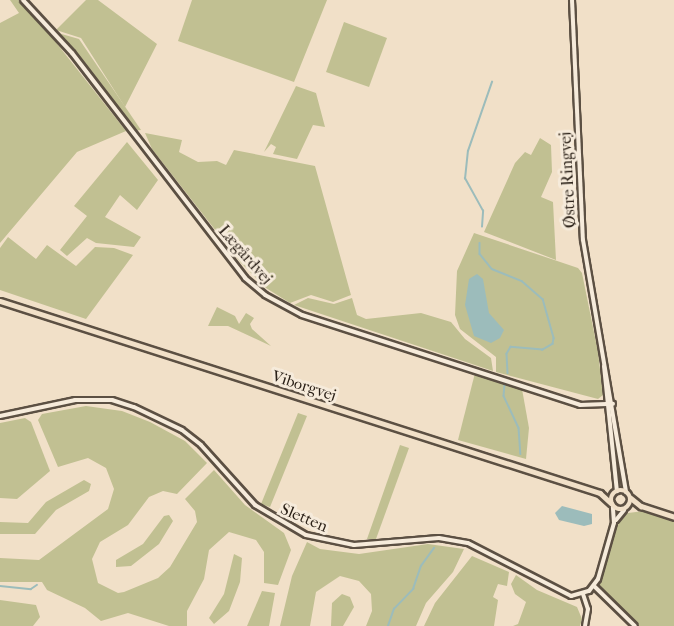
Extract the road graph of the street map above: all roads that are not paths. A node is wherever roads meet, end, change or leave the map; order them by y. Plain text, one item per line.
1 (23, 0) edge
2 (572, 0) edge
3 (0, 301) edge
4 (610, 404) junction
5 (0, 416) edge
6 (616, 492) junction
7 (626, 492) junction
8 (600, 493) junction
9 (631, 498) junction
10 (612, 505) junction
11 (641, 506) junction
12 (626, 509) junction
13 (674, 517) edge
14 (614, 523) junction
15 (594, 586) junction
16 (584, 594) junction
17 (585, 626) edge
18 (635, 626) edge

1 - 4 street, Lægårdvej
2 - 4 street, Østre Ringvej
3 - 8 main road, Viborgvej
4 - 6 street, Østre Ringvej
4 - 7 street, Østre Ringvej
5 - 16 street, Sletten
6 - 7 main road, Viborgvej
6 - 8 main road, Viborgvej
6 - 10 main road
7 - 9 main road
8 - 10 main road, Viborgvej
9 - 11 main road
9 - 12 main road
10 - 12 main road
10 - 14 street
11 - 12 main road
11 - 13 main road
12 - 14 street
14 - 15 street
15 - 16 street
15 - 18 street
16 - 17 street

